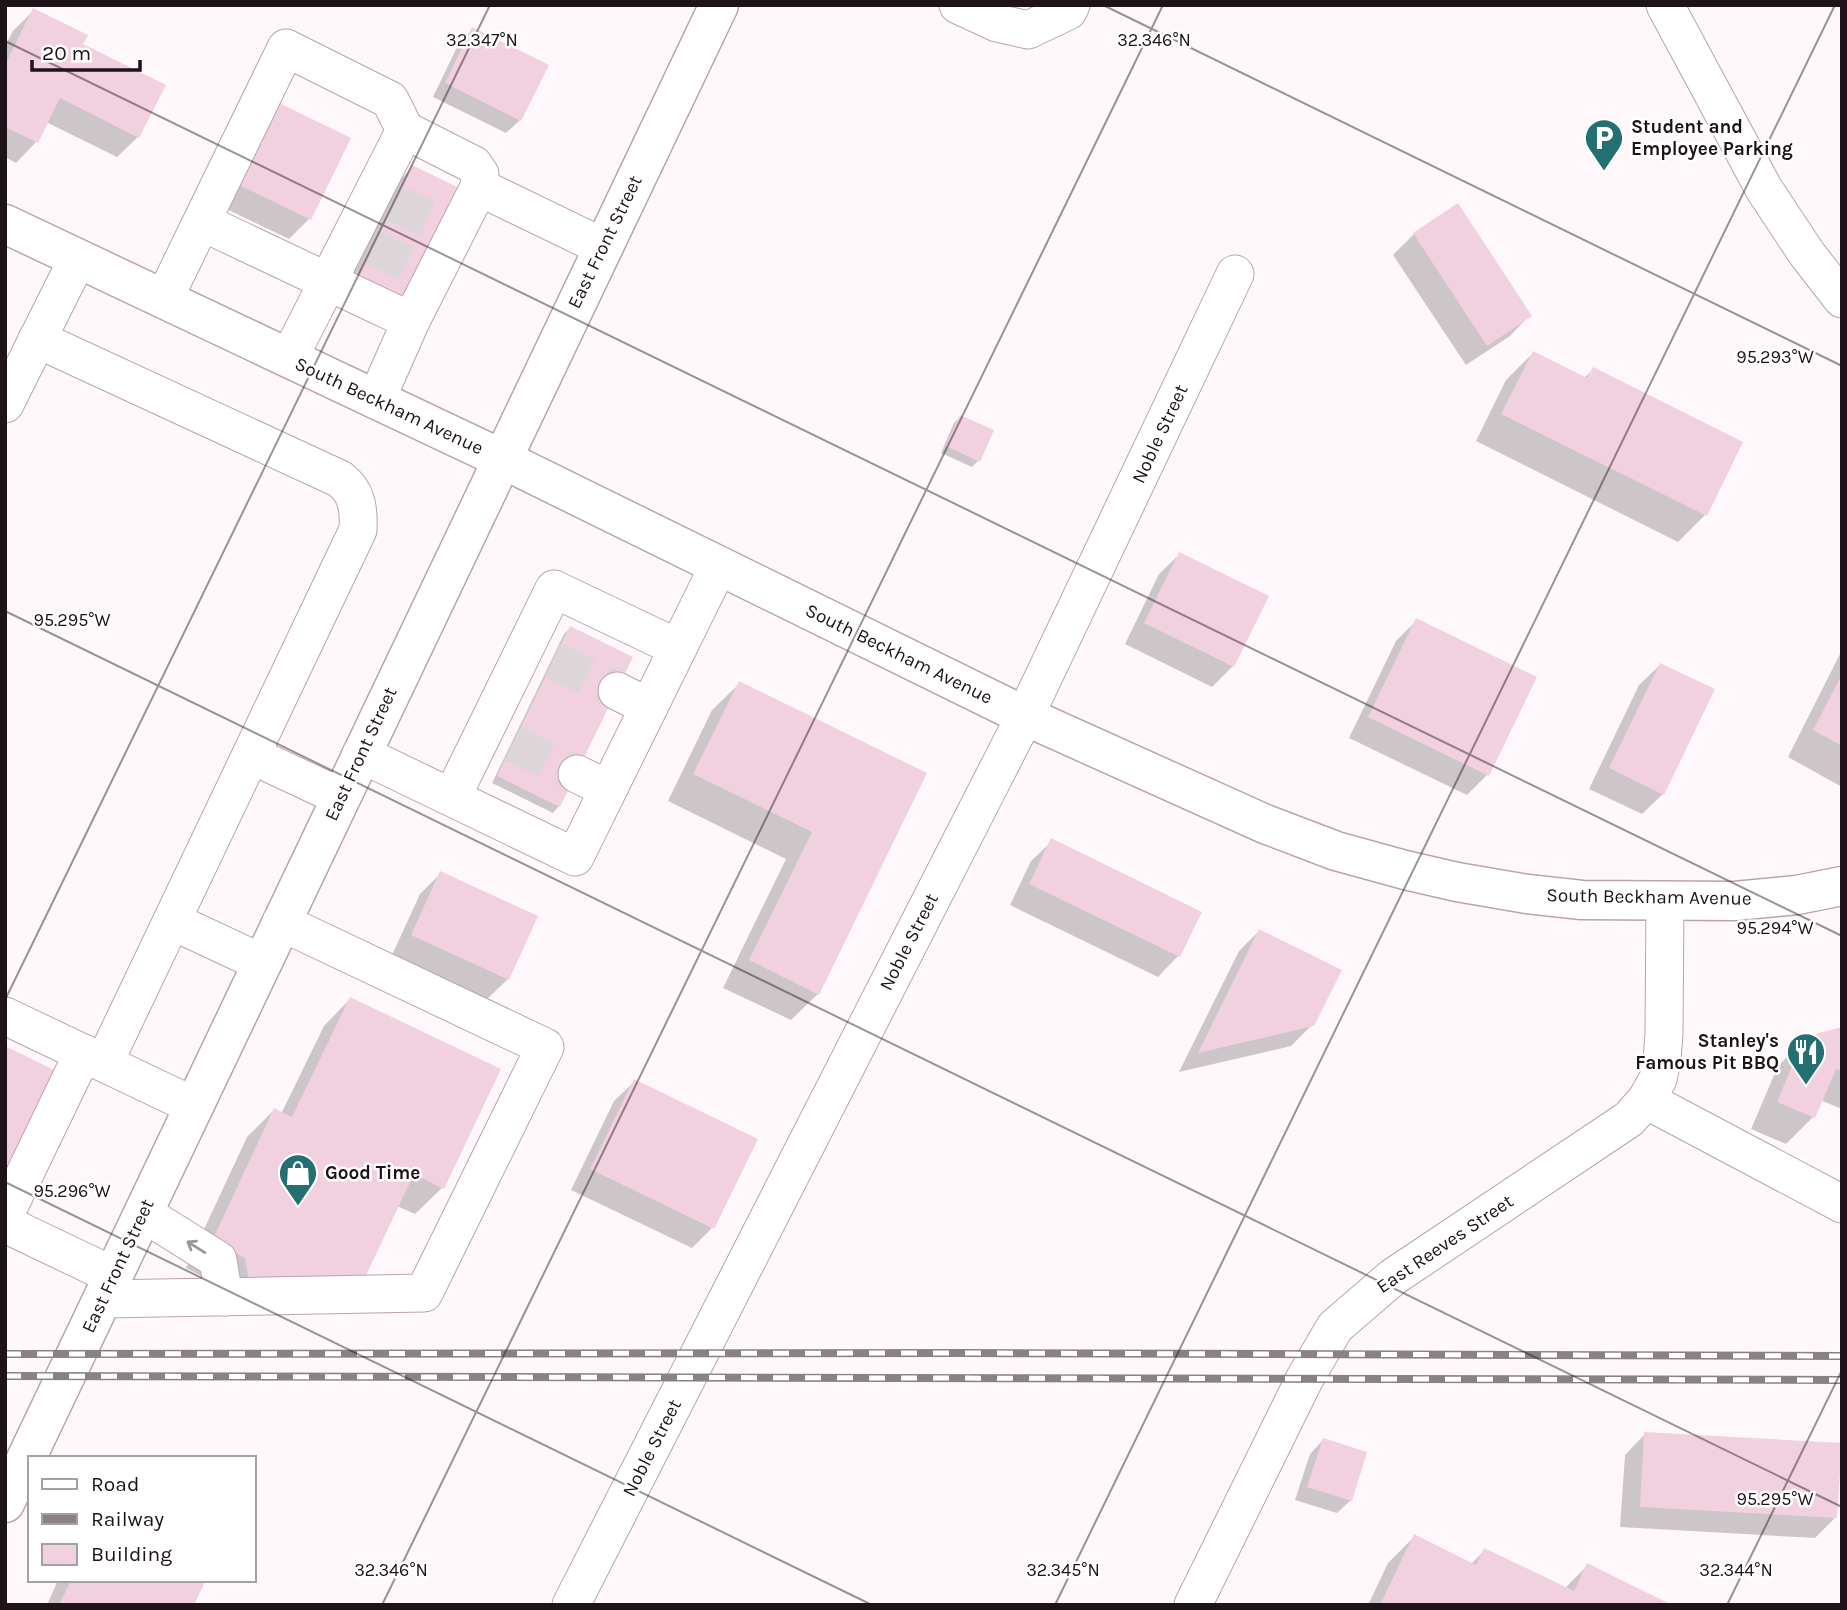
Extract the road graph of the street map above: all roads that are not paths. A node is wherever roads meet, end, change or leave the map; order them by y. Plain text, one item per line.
1 (719, 5) edge
2 (958, 5) edge
3 (1071, 5) edge
4 (1665, 5) edge
5 (405, 130) junction
6 (479, 187) junction
7 (202, 222) junction
8 (5, 225) edge
9 (603, 247) junction
10 (78, 258) junction
11 (1235, 274) dead end
12 (328, 282) junction
13 (164, 299) junction
14 (1842, 299) edge
15 (411, 321) junction
16 (37, 339) junction
17 (289, 358) junction
18 (376, 400) junction
19 (5, 404) edge
20 (502, 459) junction
21 (719, 565) junction
22 (678, 648) junction
23 (617, 691) tunnel mouth
24 (649, 707) junction
25 (1025, 716) junction
26 (361, 754) junction
27 (251, 755) junction
28 (341, 797) junction
29 (452, 797) junction
30 (1842, 886) edge
31 (1665, 901) junction
32 (172, 921) junction
33 (281, 922) junction
34 (262, 963) junction
35 (5, 1016) edge
36 (94, 1058) junction
37 (1646, 1100) junction
38 (194, 1106) junction
39 (1842, 1204) edge
40 (143, 1213) junction
41 (5, 1215) edge
42 (5, 1224) edge
43 (108, 1287) junction
44 (224, 1297) junction
45 (5, 1503) edge
46 (571, 1605) edge
47 (1193, 1605) edge

1 - 9 main road, East Front Street
2 - 3 street
4 - 14 street
5 - 6 street
5 - 7 street
5 - 12 street
6 - 9 street
6 - 15 street
7 - 12 street
7 - 13 street
8 - 10 main road, South Beckham Avenue
9 - 20 main road, East Front Street
10 - 13 main road, South Beckham Avenue
10 - 16 street
11 - 25 street, Noble Street
12 - 15 street
12 - 17 street
13 - 17 main road, South Beckham Avenue
15 - 18 street
16 - 19 street
16 - 27 street
17 - 18 main road, South Beckham Avenue
18 - 20 main road, South Beckham Avenue
20 - 21 main road, South Beckham Avenue
20 - 26 main road, East Front Street
21 - 22 street
21 - 25 main road, South Beckham Avenue
22 - 24 street
22 - 29 street
23 - 24 street
24 - 29 street
25 - 31 main road, South Beckham Avenue
25 - 46 street, Noble Street
26 - 28 main road, East Front Street
26 - 29 street
27 - 28 street
27 - 32 street
28 - 33 main road, East Front Street
30 - 31 main road, South Beckham Avenue
31 - 37 street, East Reeves Street
32 - 34 street
32 - 36 street
33 - 34 main road, East Front Street
33 - 44 street
34 - 38 main road, East Front Street
35 - 36 street
36 - 38 street
36 - 41 street
37 - 39 street
37 - 47 street, East Reeves Street
38 - 40 main road, East Front Street
40 - 43 main road, East Front Street
44 -> 40 street
42 - 43 street
43 - 44 street
43 - 45 main road, East Front Street

